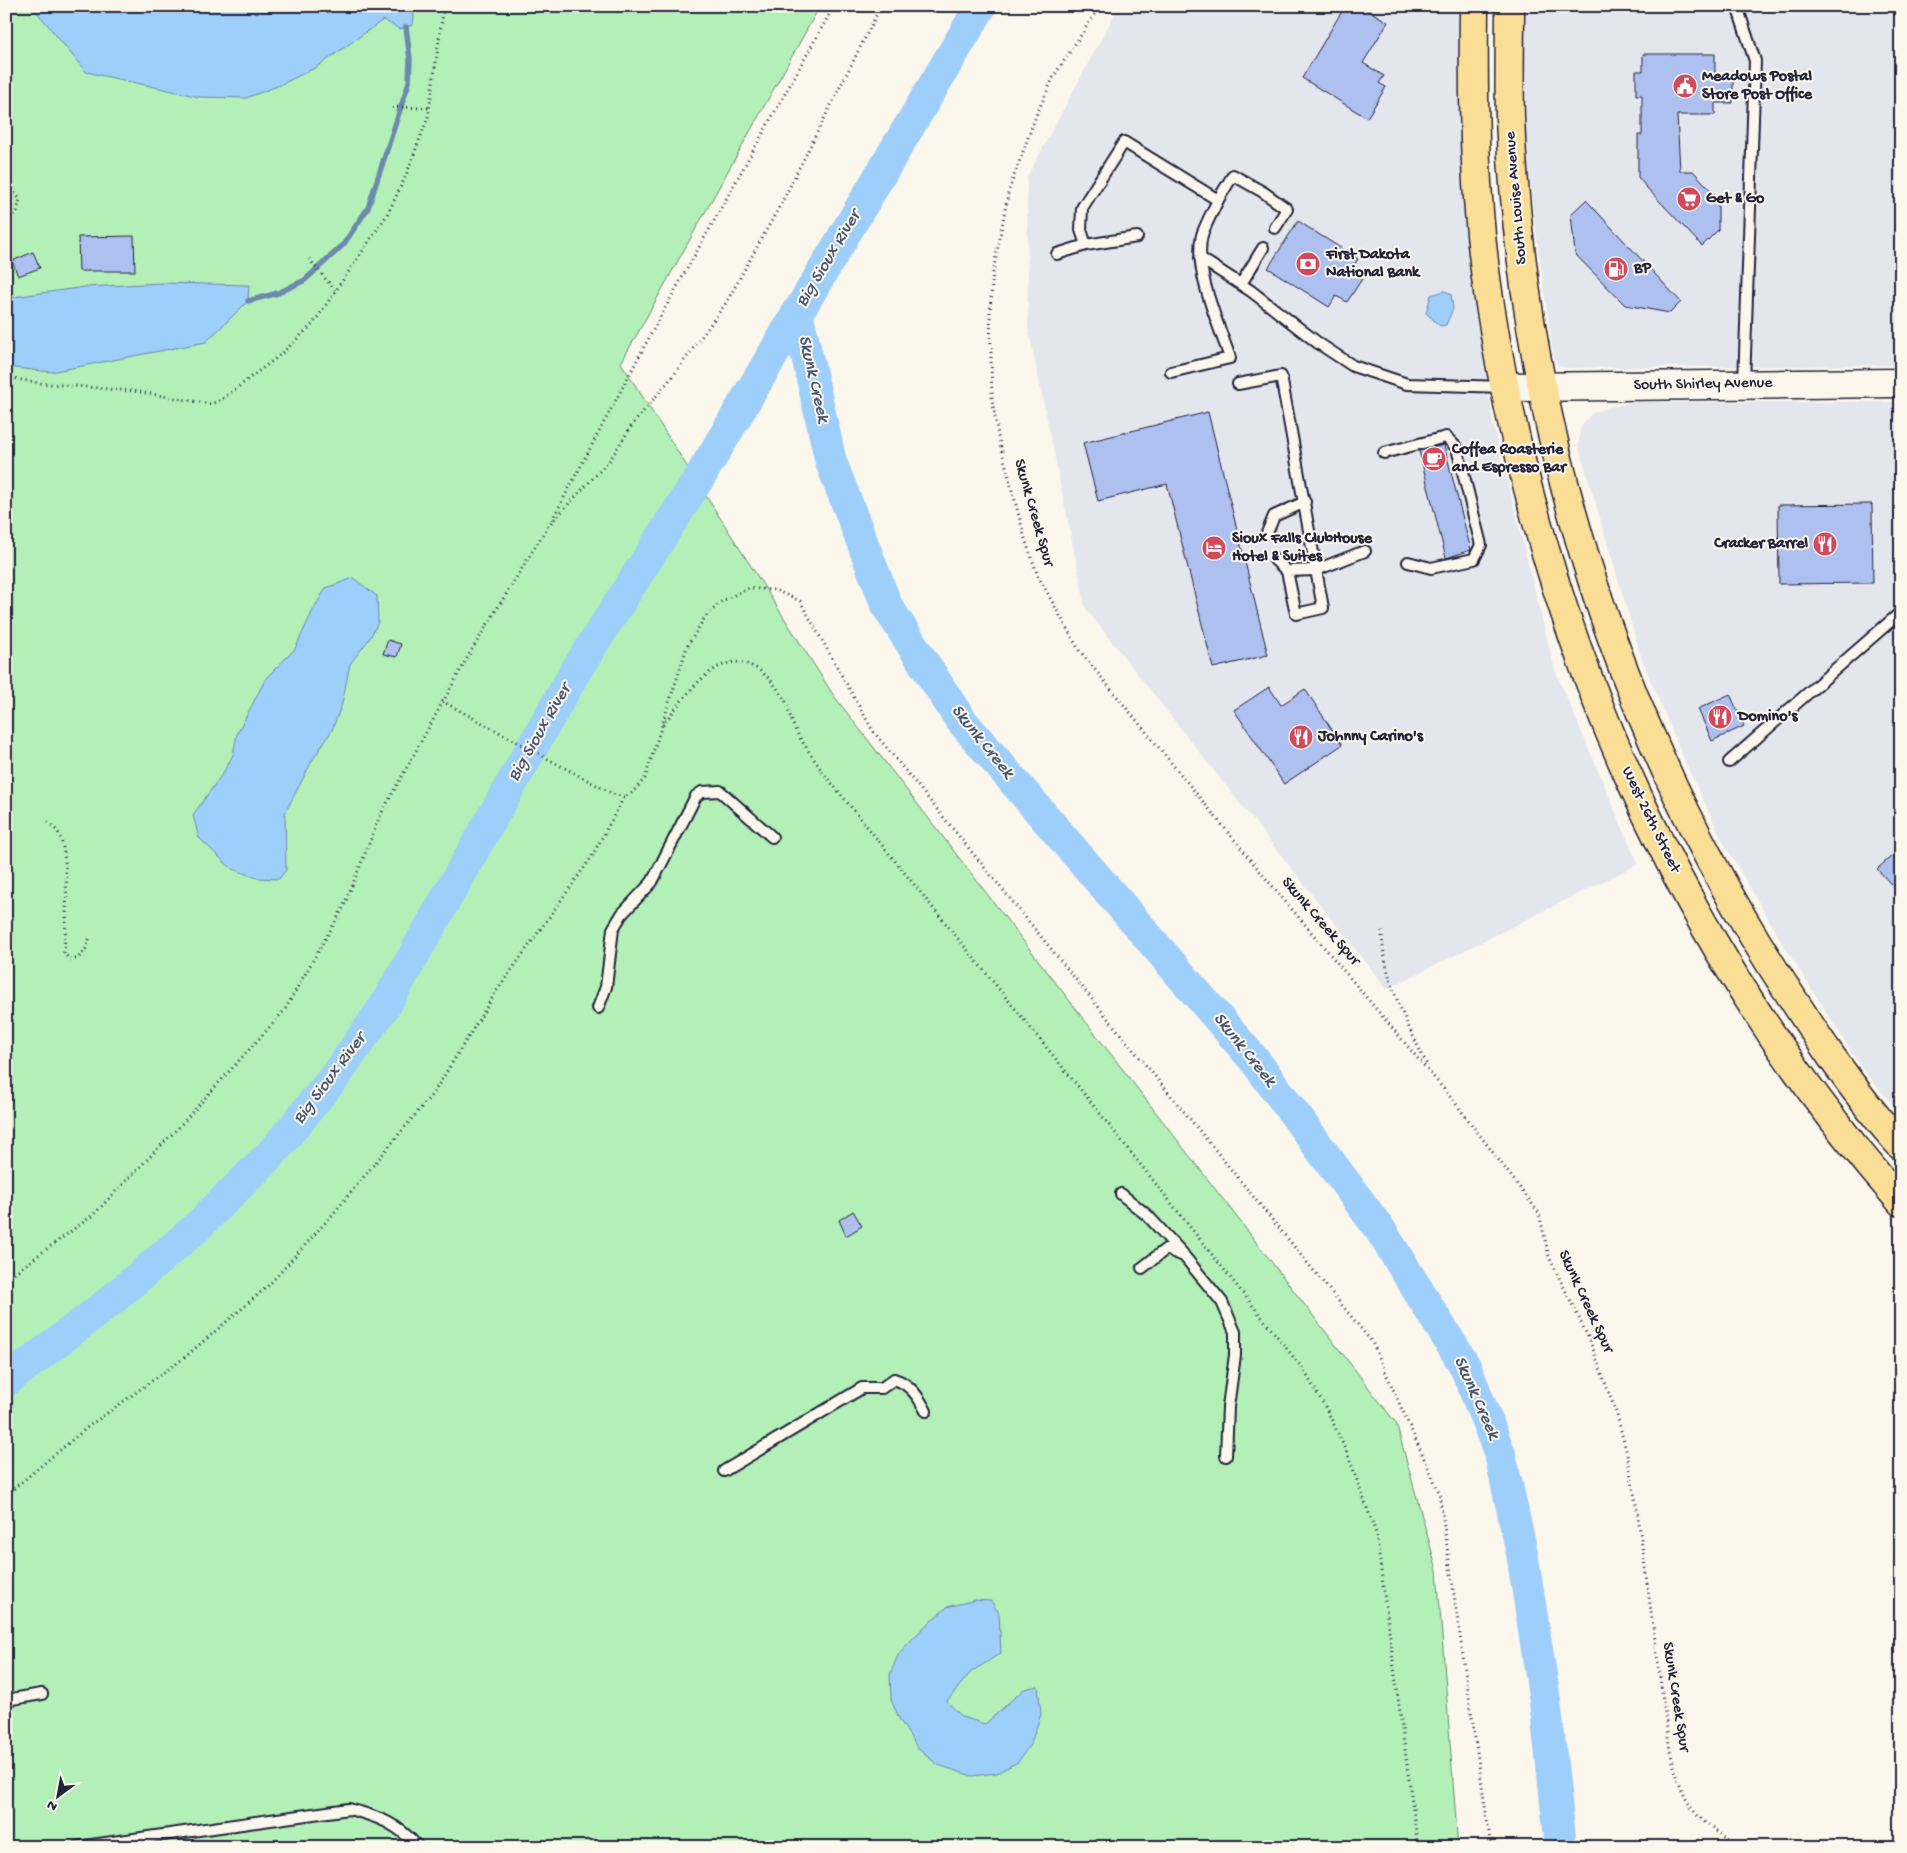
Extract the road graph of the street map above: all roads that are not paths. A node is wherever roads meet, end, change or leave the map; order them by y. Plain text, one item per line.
1 (1474, 6) edge
2 (1510, 6) edge
3 (1737, 6) edge
4 (1218, 200) junction
5 (1275, 228) dead end
6 (1137, 237) dead end
7 (1086, 245) junction
8 (1263, 248) dead end
9 (1057, 254) dead end
10 (1200, 258) junction
11 (1241, 284) junction
12 (1171, 372) dead end
13 (1901, 383) edge
14 (1238, 384) dead end
15 (1744, 384) junction
16 (1506, 387) junction
17 (1542, 388) junction
18 (1384, 453) dead end
19 (1305, 502) junction
20 (1267, 533) dead end
21 (1365, 551) dead end
22 (1275, 560) dead end
23 (1408, 562) dead end
24 (1316, 570) junction
25 (1287, 571) junction
26 (1901, 612) edge
27 (1729, 762) dead end
28 (772, 837) dead end
29 (598, 1008) dead end
30 (1901, 1146) edge
31 (1121, 1194) dead end
32 (1901, 1202) edge
33 (1184, 1256) junction
34 (1142, 1268) dead end
35 (926, 1411) dead end
36 (1226, 1456) dead end
37 (724, 1471) dead end
38 (42, 1694) dead end
39 (6, 1700) edge
40 (77, 1847) edge
41 (418, 1847) edge

1 - 16 main road
2 - 17 main road, South Louise Avenue
3 - 15 lane
4 - 5 lane
4 - 7 lane
4 - 10 lane
6 - 7 lane
7 - 9 lane
8 - 11 lane
10 - 11 lane
10 - 12 lane
11 - 16 lane
13 - 15 street, South Shirley Avenue
14 - 19 lane
15 - 17 street, South Shirley Avenue
16 - 17 street, South Shirley Avenue
16 - 32 main road, West 26th Street
17 - 30 main road
18 - 23 lane
19 - 20 lane
19 - 24 lane
21 - 24 lane
22 - 25 lane
24 - 25 lane
24 - 25 lane
26 - 27 lane
28 - 29 lane
31 - 33 lane
33 - 34 lane
33 - 36 lane
35 - 37 lane
38 - 39 lane
40 - 41 lane

